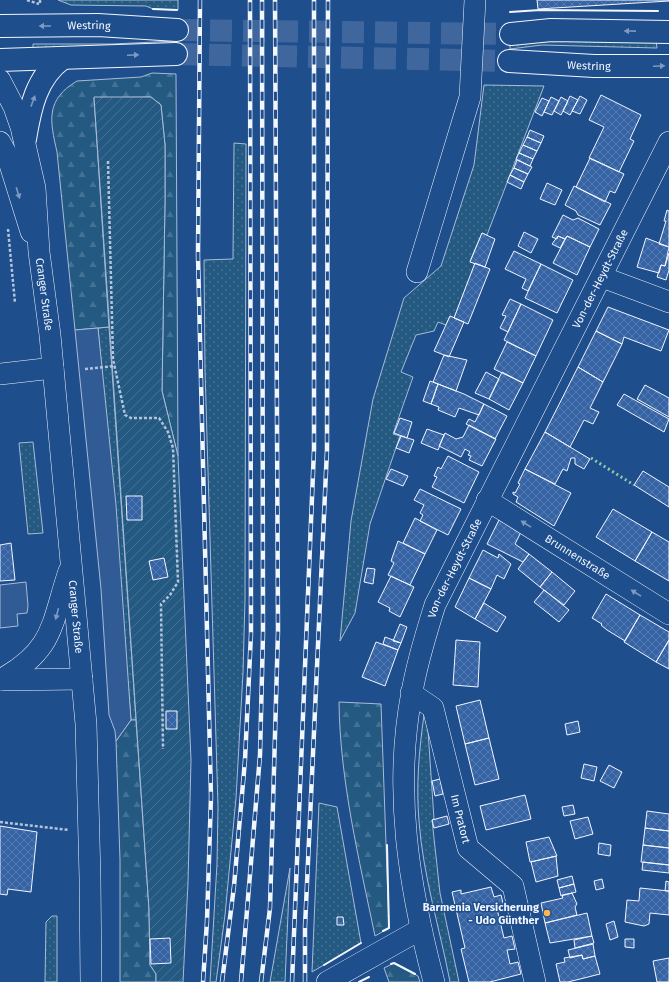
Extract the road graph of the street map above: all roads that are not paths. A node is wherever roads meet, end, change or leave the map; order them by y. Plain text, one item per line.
1 (475, 0) edge
2 (0, 26) edge
3 (177, 30) tunnel mouth
4 (669, 32) edge
5 (511, 34) tunnel mouth
6 (176, 54) tunnel mouth
7 (63, 58) junction
8 (0, 60) edge
9 (509, 61) tunnel mouth
10 (669, 66) edge
11 (0, 80) edge
12 (25, 139) junction
13 (0, 142) edge
14 (669, 142) edge
15 (39, 252) junction
16 (417, 272) dead end
17 (602, 277) junction
18 (669, 302) edge
19 (53, 368) junction
20 (0, 374) edge
21 (487, 500) junction
22 (72, 563) junction
23 (669, 614) edge
24 (82, 679) junction
25 (0, 680) edge
26 (411, 693) junction
27 (421, 929) junction
28 (91, 982) edge
29 (328, 982) edge
30 (434, 982) edge
31 (535, 982) edge

1 - 16 street
3 -> 2 main road, Westring
4 -> 5 main road
7 -> 6 main road
7 - 8 main road
12 -> 7 main road
9 -> 10 main road, Westring
11 - 12 street, Cranger Straße
12 - 15 street, Cranger Straße
13 -> 15 street, Cranger Straße
14 - 17 street, Von-der-Heydt-Straße
15 - 19 street, Cranger Straße
17 - 18 street
17 - 21 street, Von-der-Heydt-Straße
19 - 20 street
19 - 22 street, Cranger Straße
23 -> 21 street, Brunnenstraße
21 - 26 street, Von-der-Heydt-Straße
22 - 24 street, Cranger Straße
22 -> 25 street
24 - 25 street
24 - 28 street, Cranger Straße
26 - 27 street, Von-der-Heydt-Straße
26 - 31 street, Im Pratort
27 - 29 street
27 - 30 street, Von-der-Heydt-Straße

